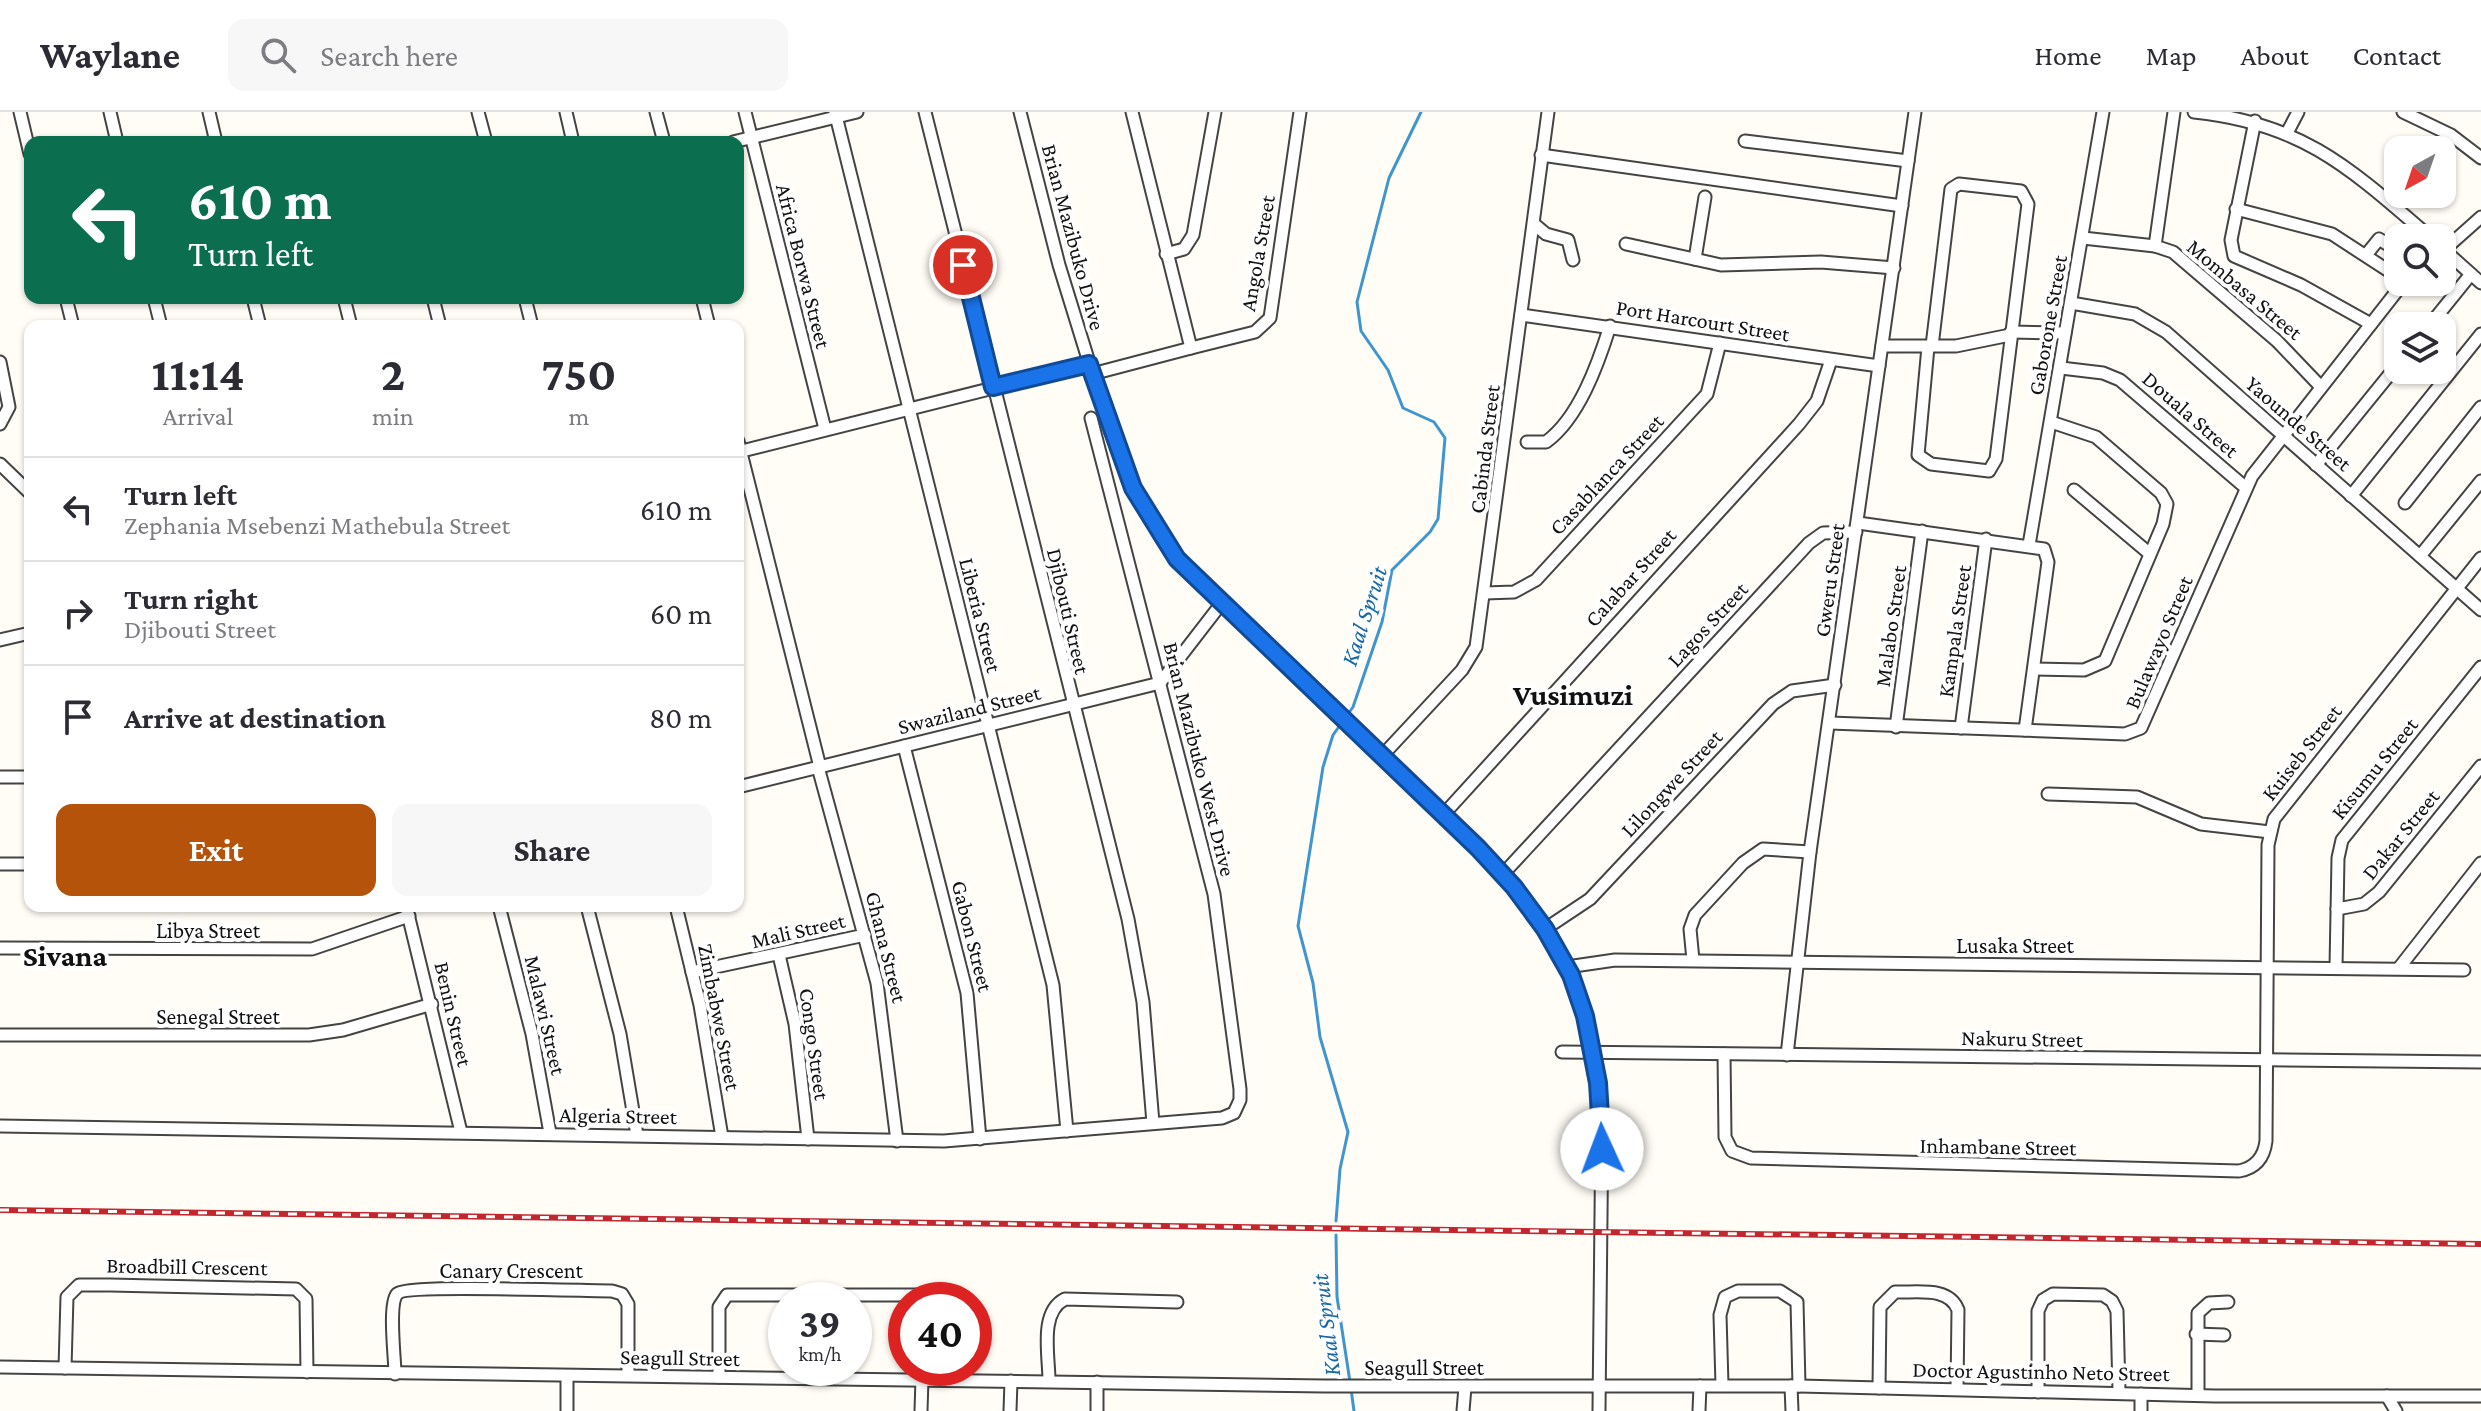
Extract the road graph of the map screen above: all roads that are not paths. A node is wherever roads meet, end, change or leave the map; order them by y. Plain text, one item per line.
1 (20, 112) edge
2 (110, 112) edge
3 (209, 112) edge
4 (478, 112) edge
5 (566, 112) edge
6 (656, 112) edge
7 (745, 112) edge
8 (857, 112) edge
9 (925, 112) edge
10 (1020, 112) edge
11 (1132, 112) edge
12 (1215, 112) edge
13 (1300, 112) edge
14 (1548, 112) edge
15 (1915, 112) edge
16 (2103, 112) edge
17 (2174, 112) edge
18 (2194, 112) edge
19 (2298, 112) edge
20 (2403, 112) edge
21 (836, 115) edge
22 (2252, 117) edge
23 (2287, 133) junction
24 (26, 136) edge
25 (116, 136) edge
26 (215, 136) edge
27 (484, 136) edge
28 (572, 136) edge
29 (662, 136) edge
30 (751, 138) junction
31 (744, 140) edge
32 (1745, 141) dead end
33 (1541, 155) junction
34 (2481, 158) edge
35 (1908, 161) junction
36 (1705, 197) dead end
37 (1902, 206) junction
38 (2236, 209) junction
39 (2481, 217) edge
40 (1534, 224) junction
41 (2414, 224) edge
42 (2083, 238) junction
43 (2456, 238) edge
44 (2384, 242) edge
45 (1626, 244) dead end
46 (2155, 246) junction
47 (1166, 254) junction
48 (2366, 255) junction
49 (1695, 259) junction
50 (1573, 260) dead end
51 (2456, 261) edge
52 (2384, 267) edge
53 (1894, 268) junction
54 (2471, 274) junction
55 (2481, 283) edge
56 (2393, 296) edge
57 (2071, 303) junction
58 (2440, 312) edge
59 (1521, 315) junction
60 (2371, 324) junction
61 (1610, 326) junction
62 (2011, 333) junction
63 (2065, 333) junction
64 (2481, 334) edge
65 (1720, 343) junction
66 (1882, 346) junction
67 (1930, 346) junction
68 (1191, 348) junction
69 (1831, 360) junction
70 (0, 362) edge
71 (1879, 366) junction
72 (2061, 368) junction
73 (1091, 369) junction
74 (2384, 381) edge
75 (993, 387) junction
76 (2321, 387) junction
77 (2481, 407) edge
78 (908, 409) junction
79 (1091, 418) dead end
80 (2051, 422) junction
81 (0, 424) edge
82 (825, 429) junction
83 (2283, 436) junction
84 (1527, 442) dead end
85 (744, 447) edge
86 (0, 464) edge
87 (2316, 465) junction
88 (744, 468) edge
89 (2481, 481) edge
90 (24, 487) edge
91 (2246, 488) junction
92 (2074, 490) dead end
93 (2351, 496) junction
94 (2405, 503) dead end
95 (1857, 528) junction
96 (1922, 531) junction
97 (1986, 539) junction
98 (2029, 545) junction
99 (2150, 554) junction
100 (2420, 556) junction
101 (2481, 558) edge
102 (2456, 588) junction
103 (1485, 593) junction
104 (1221, 604) junction
105 (2481, 610) edge
106 (24, 634) edge
107 (0, 640) edge
108 (2481, 667) edge
109 (2034, 669) junction
110 (1160, 683) junction
111 (1835, 685) junction
112 (1071, 704) junction
113 (1830, 723) junction
114 (987, 725) junction
115 (1896, 727) junction
116 (1961, 728) junction
117 (2025, 730) junction
118 (904, 746) junction
119 (1382, 756) junction
120 (2481, 766) edge
121 (819, 767) junction
122 (0, 777) edge
123 (24, 777) edge
124 (744, 786) edge
125 (2048, 794) dead end
126 (1444, 814) junction
127 (2270, 832) junction
128 (1810, 852) junction
129 (2481, 863) edge
130 (0, 864) edge
131 (24, 864) edge
132 (1503, 874) junction
133 (2337, 909) junction
134 (405, 912) edge
135 (408, 912) edge
136 (501, 912) edge
137 (589, 912) edge
138 (677, 912) edge
139 (1545, 929) junction
140 (865, 935) junction
141 (0, 948) edge
142 (779, 955) junction
143 (1693, 960) junction
144 (1798, 963) junction
145 (2267, 966) junction
146 (1567, 967) junction
147 (2336, 967) junction
148 (2399, 968) junction
149 (2464, 970) dead end
150 (692, 972) junction
151 (432, 1004) junction
152 (0, 1035) edge
153 (1562, 1052) dead end
154 (1594, 1053) junction
155 (1724, 1054) junction
156 (1787, 1055) junction
157 (2266, 1060) junction
158 (2481, 1062) edge
159 (1234, 1113) joint
160 (1153, 1123) junction
161 (0, 1126) edge
162 (1067, 1131) junction
163 (461, 1132) junction
164 (550, 1133) junction
165 (637, 1135) junction
166 (722, 1137) junction
167 (808, 1139) junction
168 (980, 1139) junction
169 (897, 1141) junction
170 (888, 1295) edge
171 (1177, 1302) dead end
172 (2228, 1302) dead end
173 (2196, 1334) junction
174 (2224, 1335) dead end
175 (0, 1367) edge
176 (65, 1368) junction
177 (307, 1372) junction
178 (395, 1374) junction
179 (628, 1375) junction
180 (567, 1376) junction
181 (719, 1377) junction
182 (992, 1378) edge
183 (888, 1379) edge
184 (1011, 1381) junction
185 (1049, 1381) junction
186 (1097, 1382) junction
187 (1722, 1385) junction
188 (922, 1386) edge
189 (1700, 1386) junction
190 (1795, 1386) junction
191 (1465, 1387) junction
192 (1600, 1388) junction
193 (1879, 1388) junction
194 (1957, 1388) junction
195 (2038, 1392) junction
196 (2119, 1392) junction
197 (2141, 1394) junction
198 (2198, 1395) junction
199 (2387, 1396) junction
200 (2481, 1396) edge
201 (567, 1411) edge
202 (921, 1411) edge
203 (1010, 1411) edge
204 (1097, 1411) edge
205 (1463, 1411) edge
206 (1599, 1411) edge
207 (1699, 1411) edge
208 (1792, 1411) edge
209 (2141, 1411) edge
210 (2396, 1411) edge

1 - 24 street
2 - 25 street
3 - 26 street
4 - 27 street
5 - 28 street
6 - 29 street
7 - 30 street, Africa Borwa Street
8 - 21 street
9 - 75 street, Djibouti Street
10 - 73 street, Brian Mazibuko Drive
11 - 47 street
12 - 47 street
13 - 68 street, Angola Street
14 - 33 street, Cabinda Street
15 - 35 street, Gweru Street
16 - 42 street, Gaborone Street
17 - 46 street
18 - 22 street
19 - 23 street
20 - 34 street
21 - 30 street
21 - 78 street, Liberia Street
22 - 23 street
22 - 38 street
23 - 41 street
30 - 31 street
30 - 82 street, Africa Borwa Street
32 - 35 street
33 - 37 street
33 - 40 street, Cabinda Street
35 - 37 street, Gweru Street
36 - 49 street
37 - 53 street, Gweru Street
38 - 48 street
38 - 60 street
39 - 43 street
40 - 50 street
40 - 59 street, Cabinda Street
42 - 46 street, Mombasa Street
42 - 57 street, Gaborone Street
44 - 48 street
45 - 49 street
46 - 76 street, Mombasa Street
47 - 68 street
48 - 52 street
49 - 53 street
51 - 54 street
53 - 66 street, Gweru Street
54 - 55 street
54 - 58 street
56 - 60 street, Bulawayo Street
57 - 63 street, Gaborone Street
57 - 83 street, Yaounde Street
59 - 61 street, Port Harcourt Street
59 - 103 street, Cabinda Street
60 - 76 street, Bulawayo Street
61 - 65 street, Port Harcourt Street
61 - 84 street
62 - 63 street
62 - 67 street
62 - 67 street
62 - 67 street
63 - 72 street, Gaborone Street
64 - 93 street
65 - 69 street, Port Harcourt Street
65 - 103 street, Casablanca Street
66 - 67 street
66 - 71 street, Gweru Street
68 - 73 street, Angola Street
69 - 71 street, Port Harcourt Street
69 - 126 street, Calabar Street
70 - 81 street
71 - 95 street, Gweru Street
72 - 80 street, Gaborone Street
72 - 91 street, Douala Street
73 - 75 street, Angola Street
73 - 104 street, Brian Mazibuko Drive
74 - 87 street
75 - 78 street, Angola Street
75 - 112 street, Djibouti Street
76 - 83 street, Bulawayo Street
77 - 94 street
78 - 82 street, Angola Street
78 - 114 street, Liberia Street
79 - 110 street, Brian Mazibuko West Drive
80 - 98 street, Gaborone Street
80 - 99 street
82 - 85 street, Angola Street
83 - 87 street, Yaounde Street
83 - 91 street, Bulawayo Street
86 - 90 street
87 - 93 street, Yaounde Street
88 - 121 street, Ghana Street
89 - 100 street
91 - 117 street, Bulawayo Street
92 - 99 street
93 - 100 street, Yaounde Street
95 - 96 street, Lagos Street
95 - 111 street, Gweru Street
95 - 132 street, Lagos Street
96 - 97 street, Lagos Street
96 - 115 street, Malabo Street
97 - 98 street, Lagos Street
97 - 116 street, Kampala Street
98 - 109 street
99 - 109 street
100 - 102 street, Yaounde Street
101 - 102 street, Kuiseb Street
102 - 105 street, Yaounde Street
102 - 127 street, Kuiseb Street
103 - 119 street, Cabinda Street
104 - 110 street
104 - 119 street, Brian Mazibuko Drive
106 - 107 street
108 - 133 street, Kisumu Street
109 - 117 street
110 - 112 street, Swaziland Street
110 - 159 street, Brian Mazibuko West Drive
111 - 113 street, Gweru Street
111 - 139 street, Lilongwe Street
112 - 114 street, Swaziland Street
112 - 160 street, Djibouti Street
113 - 115 street, Bulawayo Street
113 - 128 street, Gweru Street
114 - 118 street, Swaziland Street
114 - 162 street, Liberia Street
115 - 116 street, Bulawayo Street
116 - 117 street, Bulawayo Street
118 - 121 street, Swaziland Street
118 - 168 street, Gabon Street
119 - 126 street, Brian Mazibuko Drive
120 - 133 street, Dakar Street
121 - 124 street, Swaziland Street
121 - 140 street, Ghana Street
122 - 123 street
125 - 127 street
126 - 132 street, Brian Mazibuko Drive
127 - 145 street, Kuiseb Street
128 - 143 street
128 - 144 street, Gweru Street
129 - 148 street
130 - 131 street
132 - 139 street, Brian Mazibuko Drive
133 - 147 street, Kisumu Street
134 - 141 street, Libya Street
135 - 151 street, Benin Street
136 - 164 street, Malawi Street
137 - 165 street
138 - 150 street, Zimbabwe Street
139 - 146 street, Brian Mazibuko Drive
140 - 142 street, Mali Street
140 - 169 street, Ghana Street
142 - 150 street, Mali Street
142 - 167 street, Congo Street
143 - 144 street, Lusaka Street
143 - 146 street, Lusaka Street
144 - 145 street, Lusaka Street
144 - 156 street, Gweru Street
145 - 147 street, Lusaka Street
145 - 157 street, Kuiseb Street
146 - 154 street, Brian Mazibuko Drive
147 - 148 street, Lusaka Street
148 - 149 street, Lusaka Street
150 - 166 street, Zimbabwe Street
151 - 152 street, Senegal Street
151 - 163 street, Benin Street
153 - 154 street, Nakuru Street
154 - 155 street, Nakuru Street
154 - 192 street, Brian Mazibuko Drive
155 - 156 street, Nakuru Street
155 - 157 street, Inhambane Street
156 - 157 street, Nakuru Street
157 - 158 street, Nakuru Street
159 - 160 street, Algeria Street
160 - 162 street, Algeria Street
161 - 163 street, Algeria Street
162 - 168 street, Algeria Street
163 - 164 street, Algeria Street
164 - 165 street, Algeria Street
165 - 166 street, Algeria Street
166 - 167 street, Algeria Street
167 - 169 street, Algeria Street
168 - 169 street, Algeria Street
170 - 181 street
171 - 185 street
172 - 173 street
173 - 174 street
173 - 198 street
175 - 176 street, Seagull Street
176 - 177 street, Seagull Street
176 - 177 street, Broadbill Crescent
177 - 178 street, Seagull Street
178 - 179 street, Canary Crescent
178 - 180 street, Seagull Street
179 - 180 street, Seagull Street
179 - 181 street, Seagull Street
180 - 201 street
181 - 183 street, Seagull Street
182 - 184 street, Seagull Street
184 - 185 street, Seagull Street
184 - 203 street
185 - 186 street, Seagull Street
186 - 191 street, Seagull Street
186 - 204 street
187 - 189 street, Doctor Agustinho Neto Street
187 - 190 street, Doctor Agustinho Neto Street
187 - 190 street
188 - 202 street
189 - 192 street, Doctor Agustinho Neto Street
189 - 207 street
190 - 193 street, Doctor Agustinho Neto Street
190 - 208 street
191 - 192 street, Seagull Street
191 - 205 street
192 - 206 street, Brian Mazibuko Drive
193 - 194 street, Doctor Agustinho Neto Street
193 - 194 street
194 - 195 street, Doctor Agustinho Neto Street
195 - 196 street, Doctor Agustinho Neto Street
195 - 196 street
196 - 197 street, Doctor Agustinho Neto Street
197 - 198 street, Doctor Agustinho Neto Street
197 - 209 street
198 - 199 street, Doctor Agustinho Neto Street
199 - 200 street, Doctor Agustinho Neto Street
199 - 210 street

